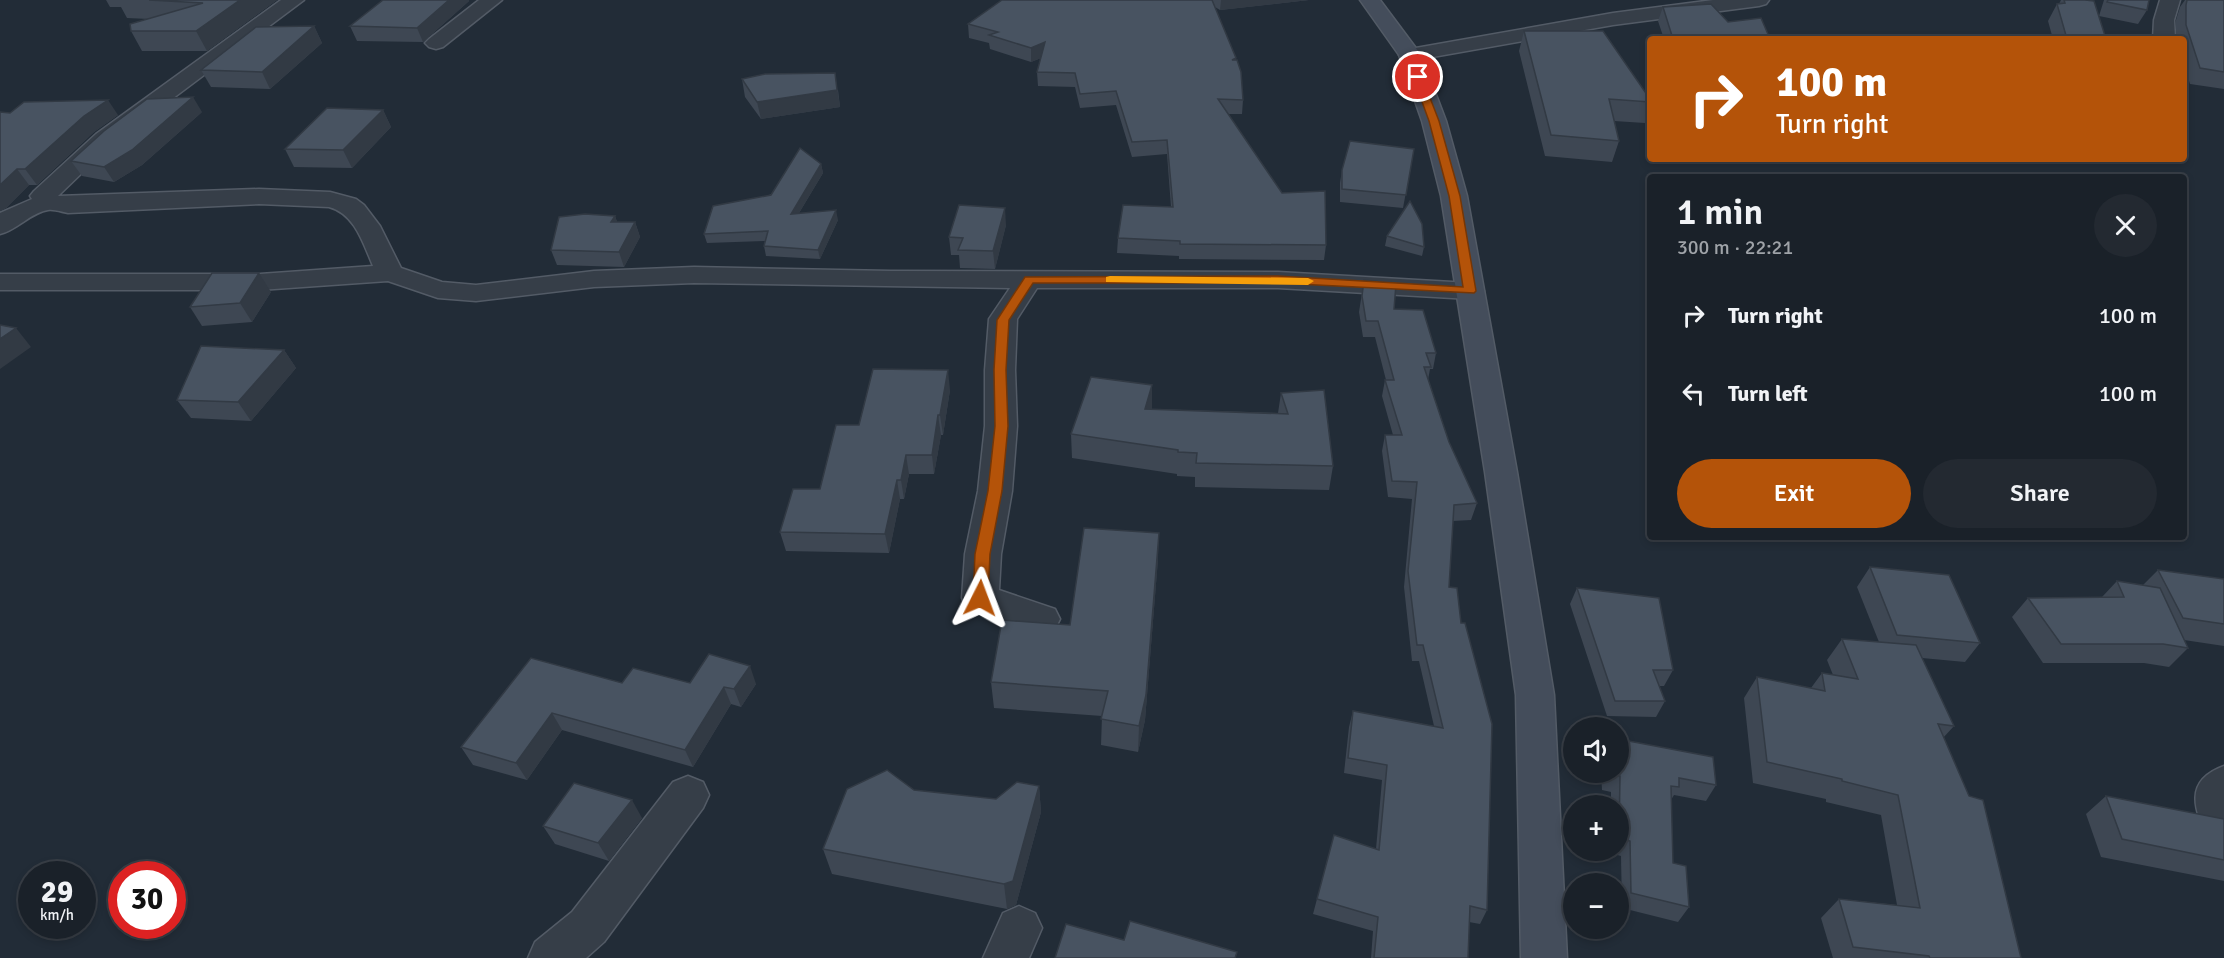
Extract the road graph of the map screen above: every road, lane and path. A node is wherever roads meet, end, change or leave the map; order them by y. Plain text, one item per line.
1 (294, 0) edge
2 (492, 0) edge
3 (1370, 0) edge
4 (2170, 0) edge
5 (1749, 1) edge
6 (2164, 36) edge
7 (436, 43) dead end
8 (1410, 56) junction
9 (46, 202) junction
10 (0, 226) edge
11 (390, 273) junction
12 (1029, 279) junction
13 (0, 282) edge
14 (1470, 291) junction
15 (1042, 619) dead end
16 (2224, 784) edge
17 (688, 795) dead end
18 (2224, 828) edge
19 (551, 958) edge
20 (1544, 958) edge

1 - 9 street
2 - 7 street
3 - 8 street
4 - 6 street
5 - 8 street
8 - 14 street
9 - 10 street
9 - 11 street
11 - 12 street
11 - 13 street
12 - 14 street
12 - 15 street
14 - 20 street
16 - 18 street
17 - 19 street

